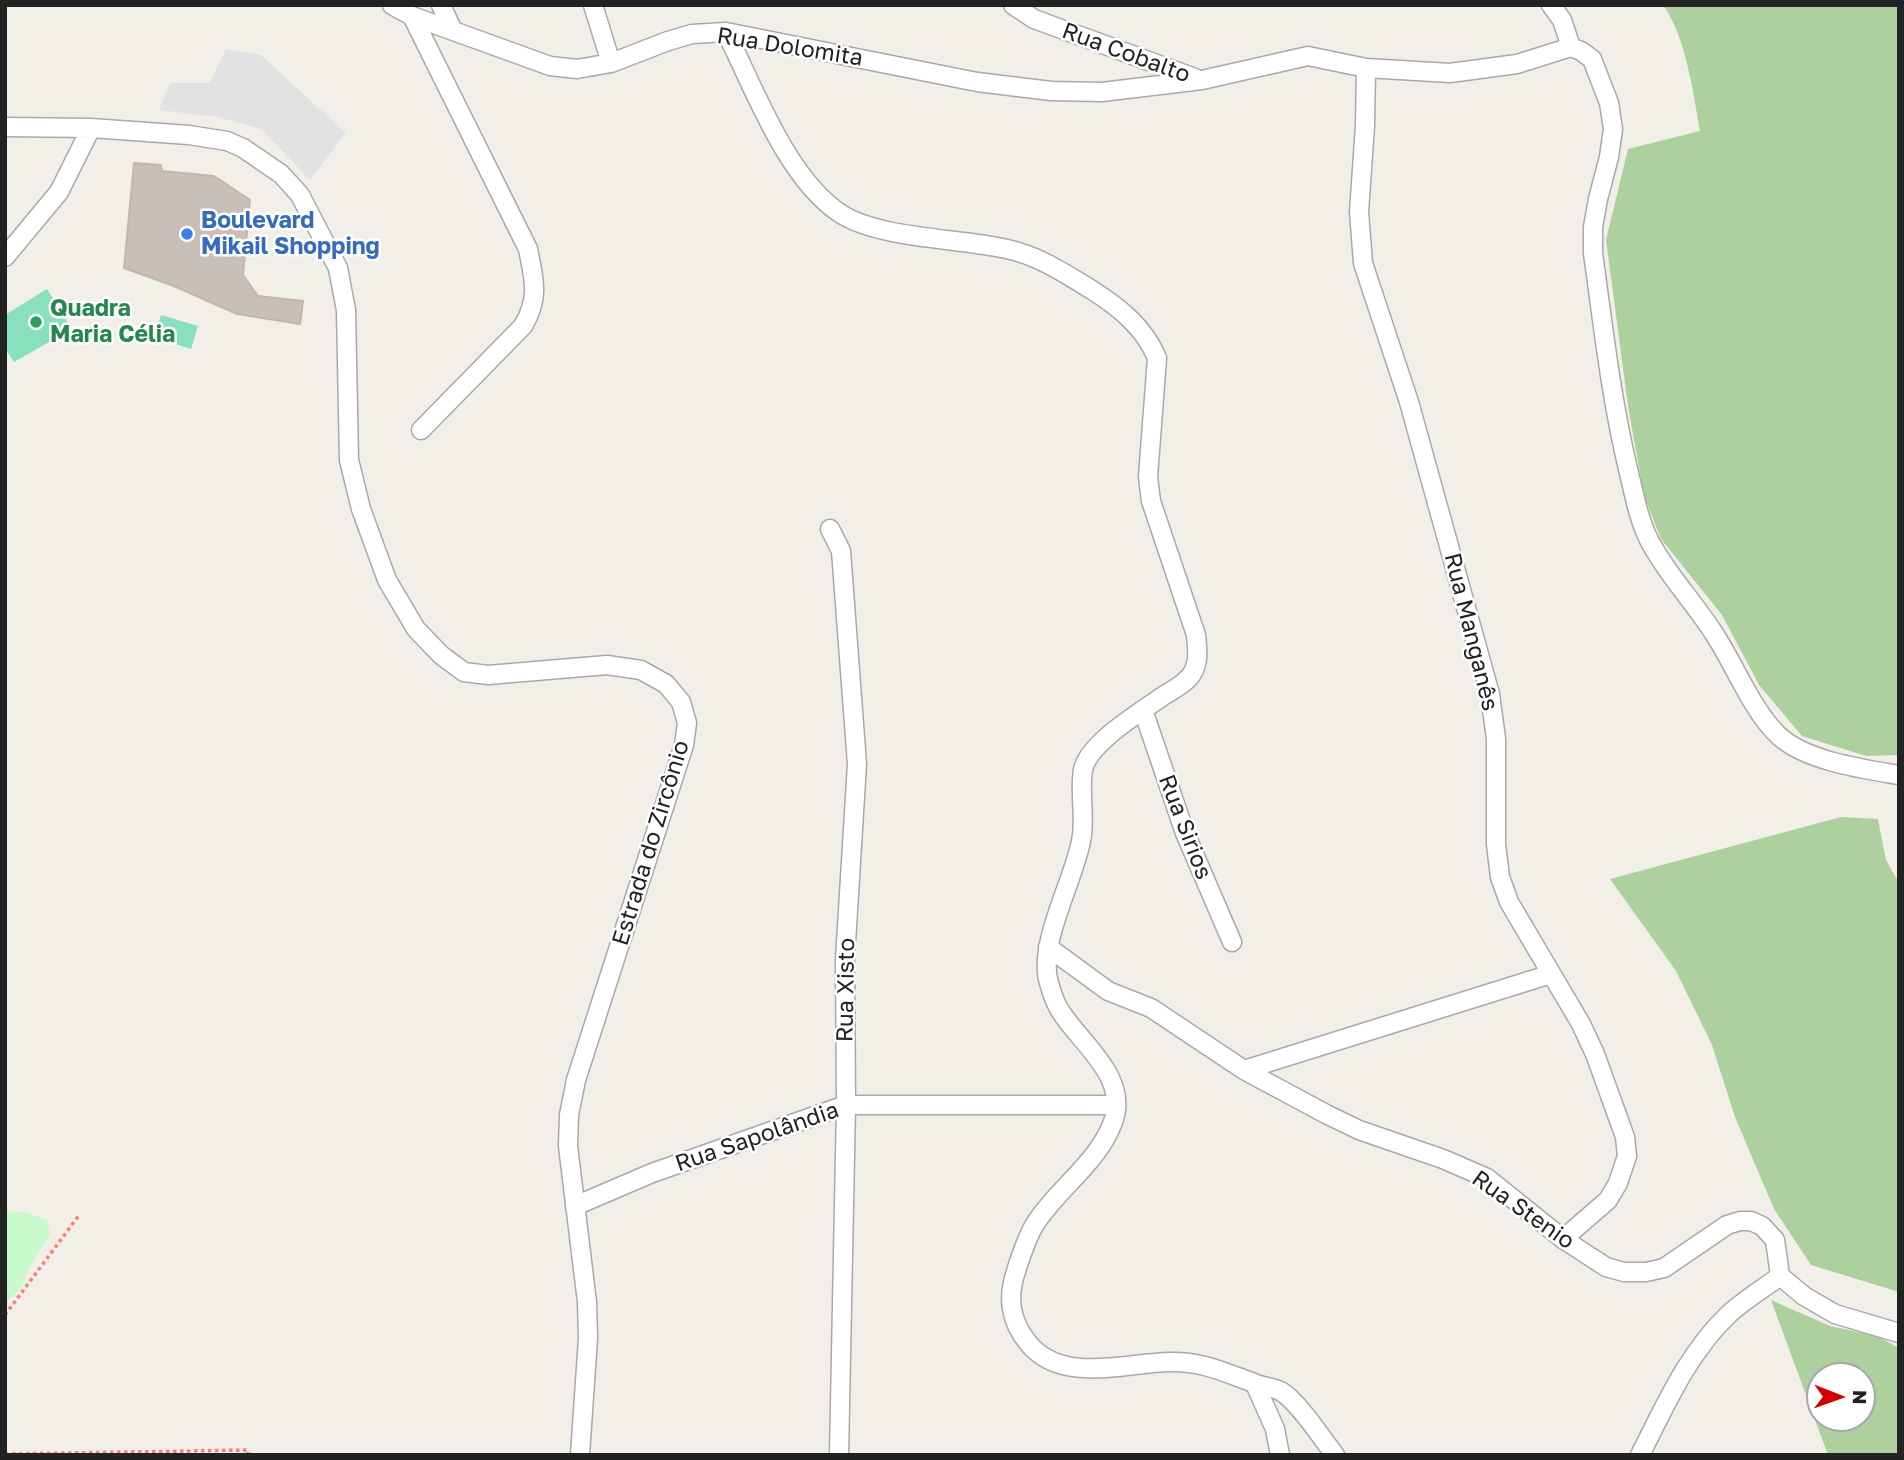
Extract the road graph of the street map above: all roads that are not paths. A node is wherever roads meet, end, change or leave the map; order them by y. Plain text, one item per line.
1 (392, 5) edge
2 (442, 5) edge
3 (593, 5) edge
4 (1013, 5) edge
5 (1551, 5) edge
6 (412, 16) junction
7 (453, 31) junction
8 (726, 32) junction
9 (1571, 47) junction
10 (611, 63) junction
11 (1366, 68) junction
12 (1202, 80) junction
13 (5, 127) edge
14 (91, 128) junction
15 (5, 257) edge
16 (421, 430) dead end
17 (830, 529) dead end
18 (1143, 710) junction
19 (1899, 775) edge
20 (1233, 942) dead end
21 (1048, 947) junction
22 (1551, 974) junction
23 (1244, 1070) junction
24 (846, 1105) junction
25 (1115, 1105) junction
26 (575, 1206) junction
27 (1563, 1239) junction
28 (1780, 1276) junction
29 (1899, 1334) edge
30 (1255, 1384) junction
31 (580, 1455) edge
32 (839, 1455) edge
33 (1280, 1455) edge
34 (1335, 1455) edge
35 (1640, 1455) edge

1 - 6 street, Rua Dolomita
2 - 7 street
3 - 10 street
4 - 12 street, Rua Cobalto
5 - 9 street
6 - 7 street, Rua Dolomita
6 - 16 street
7 - 10 street, Rua Dolomita
8 - 10 street, Rua Dolomita
8 - 12 street, Rua Dolomita
8 - 18 street
9 - 11 street
9 - 19 street
11 - 12 street
11 - 22 street, Rua Manganês
13 - 14 street, Estrada do Zircônio
14 - 15 street
14 - 26 street, Estrada do Zircônio
17 - 24 street, Rua Xisto
18 - 20 street, Rua Sirios
18 - 21 street
21 - 23 street, Rua Stenio
21 - 25 street
22 - 23 street
22 - 27 street, Rua Manganês
23 - 27 street, Rua Stenio
24 - 25 street, Rua Sapolândia
24 - 26 street, Rua Sapolândia
24 - 32 street, Rua Xisto
25 - 30 street
26 - 31 street, Estrada do Zircônio
27 - 28 street, Rua Stenio
28 - 29 street
28 - 35 street
30 - 33 street
30 - 34 street

